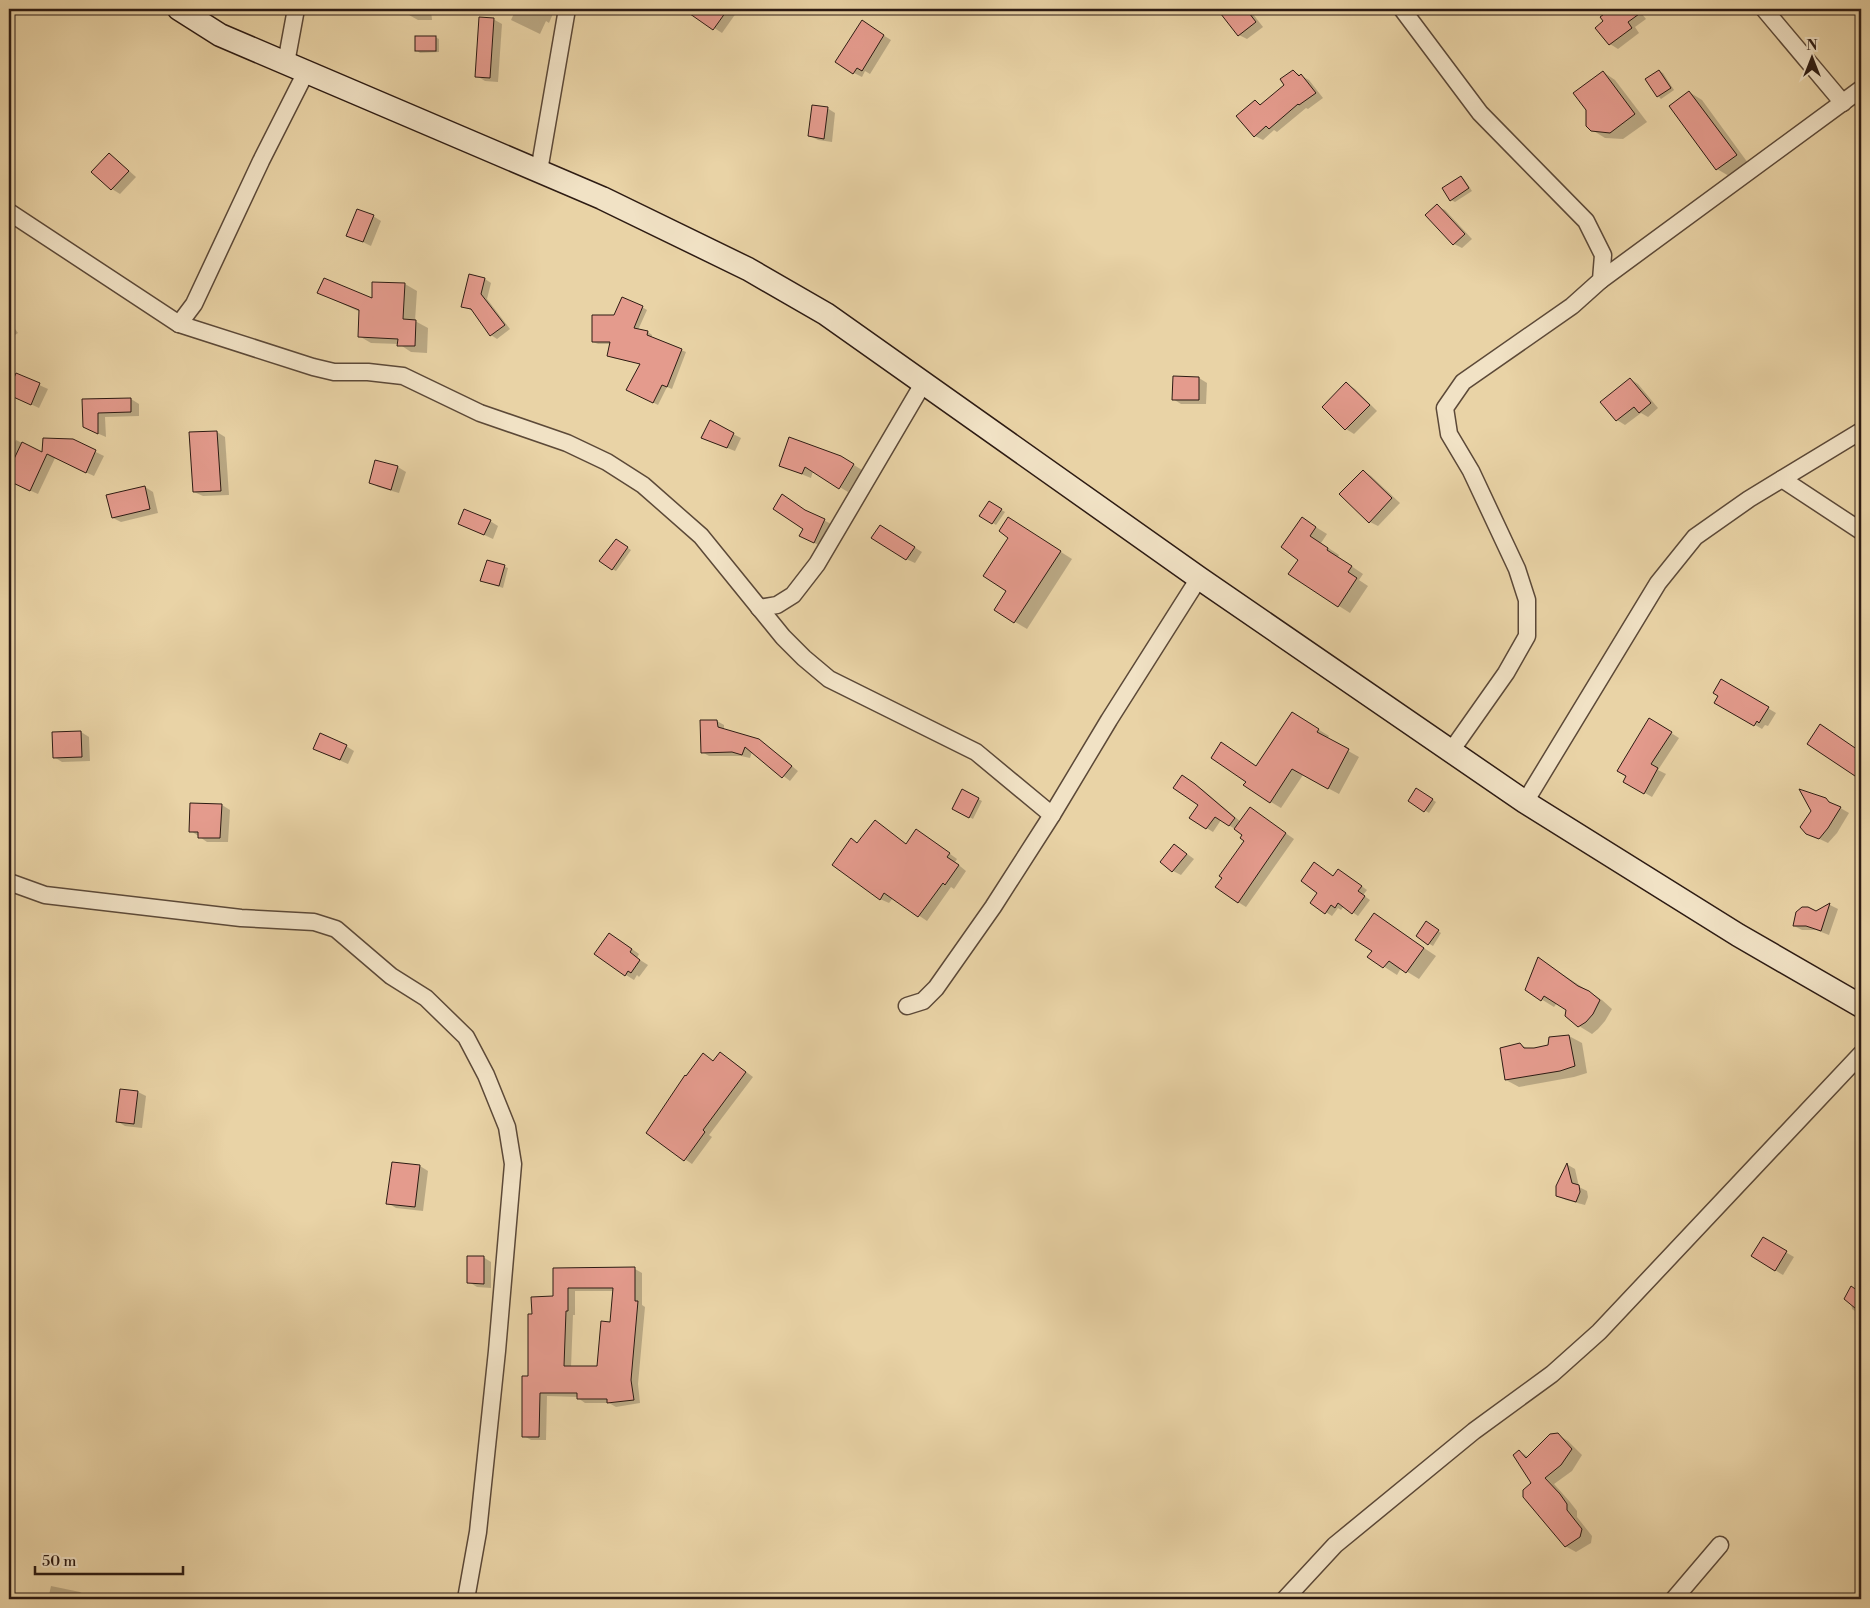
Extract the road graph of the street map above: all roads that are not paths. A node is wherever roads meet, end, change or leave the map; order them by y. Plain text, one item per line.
1 (179, 9) edge
2 (296, 9) edge
3 (567, 9) edge
4 (1402, 9) edge
5 (1764, 9) edge
6 (296, 68) junction
7 (1861, 89) edge
8 (1843, 103) junction
9 (539, 171) junction
10 (9, 212) edge
11 (1601, 280) junction
12 (179, 324) junction
13 (924, 382) junction
14 (1861, 431) edge
15 (1782, 479) junction
16 (1861, 531) edge
17 (1199, 578) junction
18 (759, 608) junction
19 (1451, 751) junction
20 (1525, 802) junction
21 (1052, 815) junction
22 (9, 882) edge
23 (907, 1006) dead end
24 (1861, 1006) edge
25 (1861, 1054) edge
26 (1720, 1545) dead end
27 (466, 1599) edge
28 (1285, 1599) edge
29 (1674, 1599) edge

1 - 6 street
2 - 6 street
3 - 9 street
4 - 11 street
5 - 8 street
6 - 9 street
6 - 12 street
7 - 8 street
8 - 11 street
9 - 13 street
10 - 12 street
11 - 19 street
12 - 18 street
13 - 17 street
13 - 18 street
14 - 15 street
15 - 16 street
15 - 20 street
17 - 19 street
17 - 21 street
18 - 21 street
19 - 20 street
20 - 24 street
21 - 23 street
22 - 27 street
25 - 28 street
26 - 29 street

